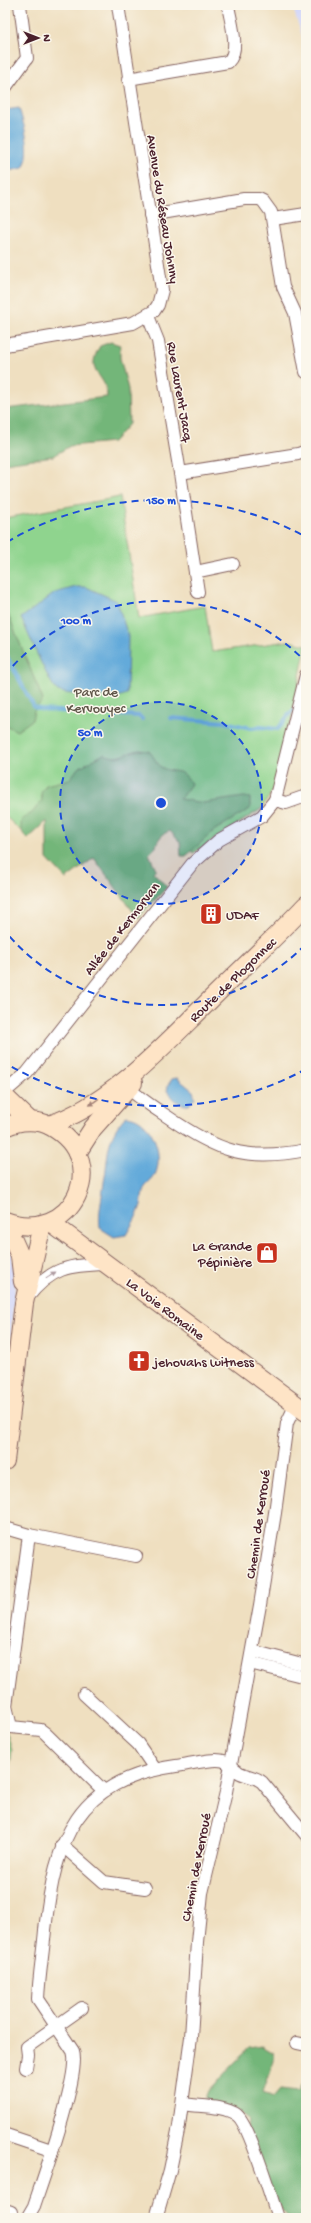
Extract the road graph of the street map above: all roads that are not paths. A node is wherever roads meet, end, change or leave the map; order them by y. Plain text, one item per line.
1 (20, 5) edge
2 (118, 5) edge
3 (228, 5) edge
4 (128, 79) junction
5 (5, 88) edge
6 (306, 214) edge
7 (150, 215) junction
8 (273, 219) junction
9 (148, 316) junction
10 (5, 345) edge
11 (306, 372) edge
12 (306, 451) edge
13 (180, 473) junction
14 (233, 564) dead end
15 (195, 572) junction
16 (198, 592) dead end
17 (306, 675) edge
18 (306, 796) edge
19 (275, 800) junction
20 (306, 905) edge
21 (125, 1085) junction
22 (5, 1092) edge
23 (5, 1098) edge
24 (30, 1121) junction
25 (49, 1125) junction
26 (5, 1127) edge
27 (306, 1150) edge
28 (77, 1152) junction
29 (69, 1208) junction
30 (5, 1221) edge
31 (46, 1224) junction
32 (85, 1246) junction
33 (107, 1264) junction
34 (24, 1303) junction
35 (301, 1408) edge
36 (5, 1461) edge
37 (5, 1528) edge
38 (29, 1536) junction
39 (136, 1556) dead end
40 (252, 1651) junction
41 (250, 1663) junction
42 (306, 1665) edge
43 (306, 1677) edge
44 (84, 1694) dead end
45 (6, 1707) edge
46 (230, 1764) junction
47 (155, 1769) junction
48 (104, 1791) junction
49 (306, 1835) edge
50 (62, 1845) junction
51 (146, 1888) dead end
52 (82, 2008) dead end
53 (55, 2026) junction
54 (26, 2068) dead end
55 (182, 2104) junction
56 (6, 2135) dead end
57 (51, 2150) junction
58 (27, 2218) edge
59 (156, 2218) edge
60 (278, 2218) edge

1 - 5 street
2 - 4 street, Avenue du Réseau Johnny
3 - 4 street
4 - 7 street, Avenue du Réseau Johnny
6 - 8 street
7 - 8 street
7 - 9 street, Avenue du Réseau Johnny
8 - 11 street
9 - 10 street
9 - 13 street, Rue Laurent Jacq
12 - 13 street
13 - 15 street, Rue Laurent Jacq
14 - 15 street
15 - 16 street, Rue Laurent Jacq
17 - 19 street, Allée de Kermorvan
18 - 19 street
19 - 22 street, Allée de Kermorvan
20 - 21 main road, Route de Plogonnec
21 -> 25 main road, Route de Plogonnec
21 - 27 street
21 - 28 main road, Route de Plogonnec
23 - 24 main road
24 - 25 main road
24 - 26 main road
25 - 28 main road
28 - 29 main road
29 - 31 main road
29 - 32 main road
30 - 31 main road
30 - 34 main road
31 - 32 main road, La Voie Romaine
31 - 34 main road
32 - 33 main road, La Voie Romaine
34 -> 33 street
33 - 35 main road, La Voie Romaine
34 - 36 main road
35 - 40 street, Chemin de Kerroué
37 - 38 street
38 - 39 street
38 - 45 street
40 - 41 street, Chemin de Kerroué
40 - 42 street
41 - 43 street
41 - 46 street, Chemin de Kerroué
44 - 47 street
45 - 48 street
46 - 47 street
46 - 49 street
46 - 55 street, Chemin de Kerroué
47 - 48 street
48 - 50 street
50 - 51 street
50 - 53 street
52 - 53 street
53 - 54 street
53 - 57 street
55 - 59 street, Chemin de Kerroué
55 - 60 street
56 - 57 street
57 - 58 street

